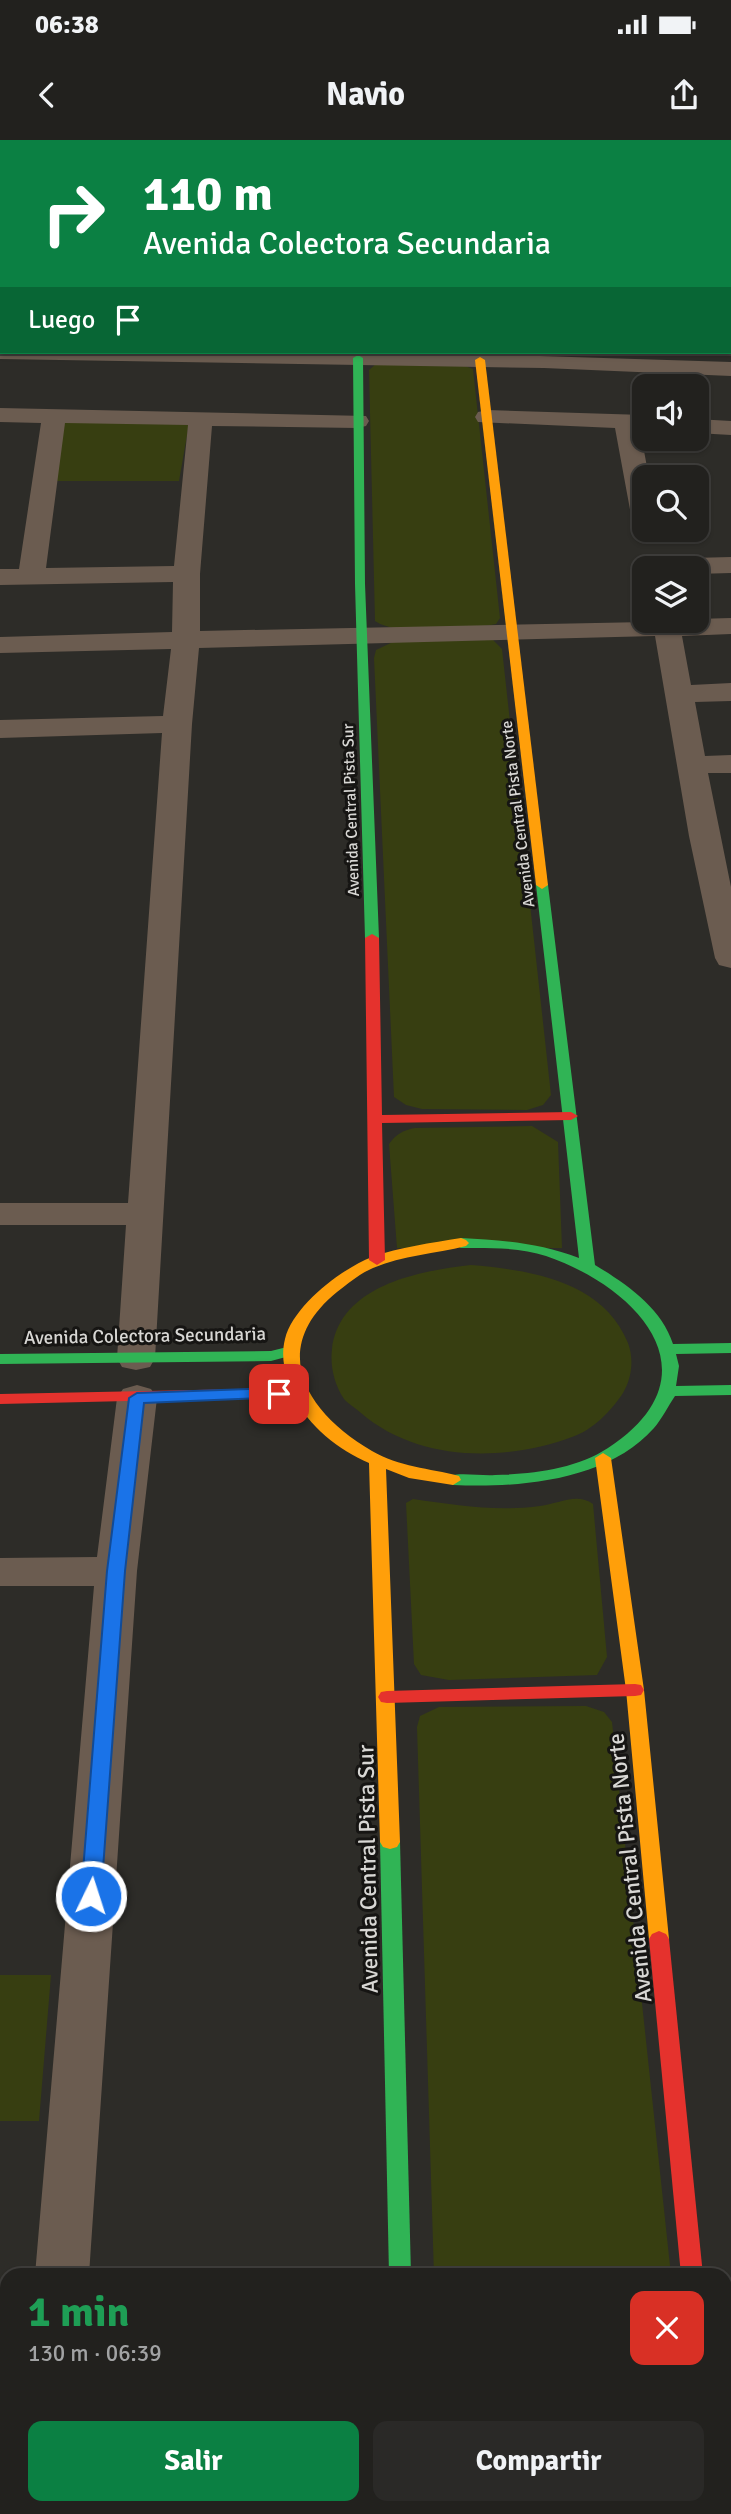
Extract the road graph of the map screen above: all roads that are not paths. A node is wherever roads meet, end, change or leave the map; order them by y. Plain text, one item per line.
1 (239, 354) edge
2 (358, 355) edge
3 (480, 360) junction
4 (731, 369) edge
5 (0, 415) edge
6 (54, 415) junction
7 (486, 417) junction
8 (201, 418) junction
9 (357, 421) junction
10 (632, 422) edge
11 (709, 427) edge
12 (731, 428) edge
13 (731, 565) edge
14 (709, 566) edge
15 (187, 574) junction
16 (0, 577) edge
17 (31, 577) junction
18 (709, 625) edge
19 (632, 626) edge
20 (731, 626) edge
21 (514, 632) junction
22 (667, 633) edge
23 (363, 637) junction
24 (186, 642) junction
25 (0, 645) edge
26 (731, 692) edge
27 (677, 694) junction
28 (177, 724) junction
29 (0, 731) edge
30 (731, 764) edge
31 (691, 765) junction
32 (718, 836) edge
33 (727, 919) edge
34 (731, 958) edge
35 (572, 1116) junction
36 (379, 1119) junction
37 (145, 1213) junction
38 (0, 1214) edge
39 (377, 1260) junction
40 (587, 1265) junction
41 (731, 1348) edge
42 (669, 1349) junction
43 (290, 1351) junction
44 (0, 1359) edge
45 (136, 1378) junction
46 (731, 1390) edge
47 (669, 1391) junction
48 (298, 1393) junction
49 (0, 1399) edge
50 (603, 1458) junction
51 (377, 1462) junction
52 (116, 1571) junction
53 (0, 1572) edge
54 (635, 1690) junction
55 (387, 1697) junction
56 (63, 2268) edge
57 (400, 2268) edge
58 (691, 2268) edge

1 - 2 street
2 - 3 street
2 - 9 street, Avenida Central Pista Sur
3 - 4 street
3 - 7 street, Avenida Central Pista Norte
5 - 6 street
6 - 8 street
6 - 17 street
7 - 10 street
7 - 21 street, Avenida Central Pista Norte
8 - 9 street
8 - 15 street
9 - 23 street, Avenida Central Pista Sur
11 - 12 street
13 - 14 street
15 - 17 street
15 - 24 street
16 - 17 street
18 - 20 street
19 - 21 street
21 - 23 street
21 - 35 street, Avenida Central Pista Norte
22 - 27 street
23 - 24 street
23 - 36 street, Avenida Central Pista Sur
24 - 25 street
24 - 28 street
26 - 27 street
27 - 31 street
28 - 29 street
28 - 37 street
30 - 31 street
31 - 32 street
32 - 33 street
33 - 34 street
35 - 36 street
35 - 40 street, Avenida Central Pista Norte
36 - 39 street, Avenida Central Pista Sur
37 - 38 street
37 - 45 street
39 - 40 street
39 - 43 street
40 - 42 street
41 - 42 street
42 - 47 street
43 - 45 street, Avenida Colectora Secundaria
43 - 48 street
44 - 45 street, Avenida Colectora Secundaria
45 - 48 street, Avenida Colectora Secundaria
45 - 49 street, Avenida Colectora Secundaria
45 - 52 street
46 - 47 street
47 - 50 street
48 - 51 street
50 - 51 street
50 - 54 street, Avenida Central Pista Norte
51 - 55 street, Avenida Central Pista Sur
52 - 53 street
52 - 56 street
54 - 55 street
54 - 58 street, Avenida Central Pista Norte
55 - 57 street, Avenida Central Pista Sur

